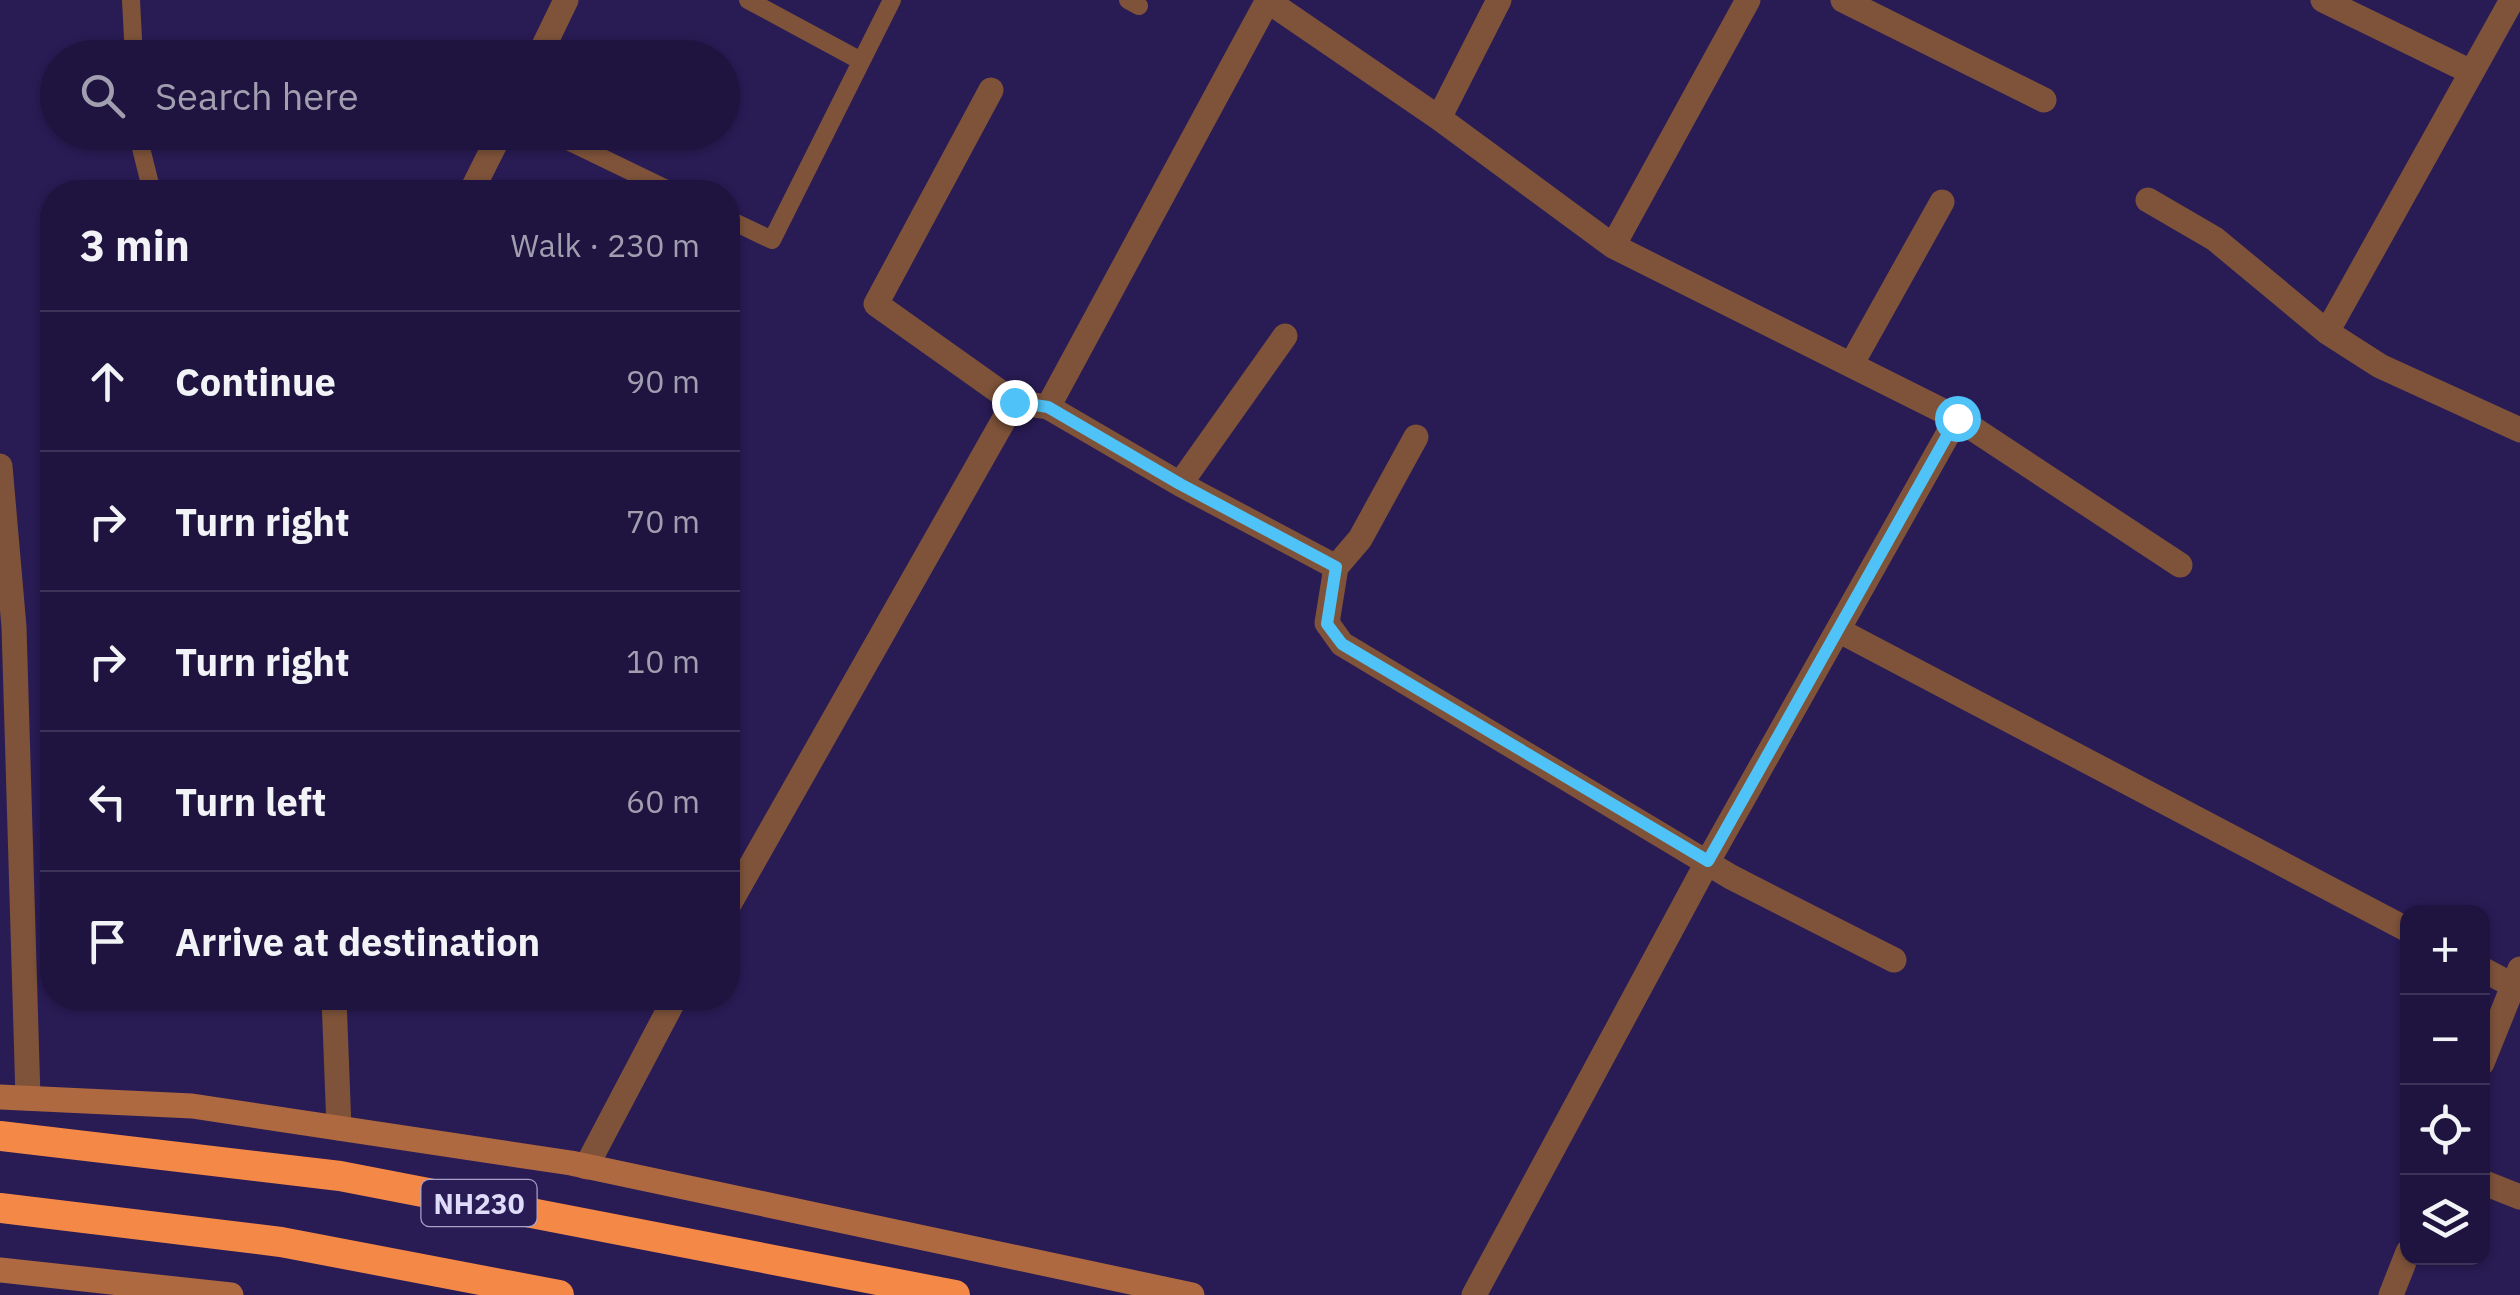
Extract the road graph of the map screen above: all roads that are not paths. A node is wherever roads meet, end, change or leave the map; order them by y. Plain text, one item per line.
1 (132, 0) edge
2 (566, 0) edge
3 (748, 0) edge
4 (892, 0) edge
5 (1268, 0) edge
6 (1499, 0) edge
7 (1748, 0) edge
8 (1843, 0) edge
9 (2323, 0) edge
10 (2512, 0) edge
11 (133, 40) edge
12 (547, 40) edge
13 (861, 61) junction
14 (2472, 72) junction
15 (990, 90) dead end
16 (2044, 100) dead end
17 (1439, 118) junction
18 (141, 150) edge
19 (491, 150) edge
20 (586, 150) edge
21 (149, 180) edge
22 (477, 180) edge
23 (648, 180) edge
24 (2148, 200) dead end
25 (1942, 202) dead end
26 (740, 225) edge
27 (1613, 246) junction
28 (2327, 332) junction
29 (1285, 336) dead end
30 (1851, 365) junction
31 (1014, 402) junction
32 (1048, 407) junction
33 (1957, 418) junction
34 (2520, 430) edge
35 (1416, 437) dead end
36 (0, 466) edge
37 (1180, 484) junction
38 (2180, 565) dead end
39 (1336, 567) junction
40 (7, 627) edge
41 (1838, 630) junction
42 (1708, 861) junction
43 (740, 885) edge
44 (2400, 926) edge
45 (1894, 960) dead end
46 (2490, 972) edge
47 (2517, 978) edge
48 (334, 1010) edge
49 (669, 1010) edge
50 (2490, 1044) edge
51 (0, 1097) edge
52 (28, 1098) junction
53 (339, 1128) junction
54 (0, 1136) edge
55 (586, 1167) junction
56 (2490, 1185) edge
57 (2520, 1197) edge
58 (0, 1208) edge
59 (2403, 1265) edge
60 (0, 1270) edge
61 (230, 1295) edge
62 (559, 1295) edge
63 (954, 1295) edge
64 (1192, 1295) edge
65 (1474, 1295) edge
66 (2390, 1295) edge

1 - 11 lane
2 - 12 street
3 - 13 lane
4 - 13 lane
5 - 17 street
5 - 32 street
6 - 17 street
7 - 27 street
8 - 16 street
9 - 14 street
10 - 14 street
13 - 26 lane
14 - 28 street
15 - 31 street
17 - 27 street
18 - 21 lane
19 - 22 street
20 - 23 lane
24 - 28 street
25 - 30 street
27 - 30 street
28 - 34 street
29 - 37 street
30 - 33 street
31 - 32 street
31 - 43 street
32 - 37 street
33 - 38 street
33 - 41 street
35 - 39 street
36 - 40 street
37 - 39 street
39 - 42 street
40 - 52 street
41 - 42 street
41 - 44 street
42 - 45 street
42 - 65 street
46 - 47 street
47 - 50 street
48 - 53 street
49 - 55 street
51 - 52 street
52 - 53 street
53 - 55 street
54 - 63 highway, NH230
55 - 64 street
56 - 57 street
58 - 62 highway, NH230
59 - 66 street
60 - 61 street

